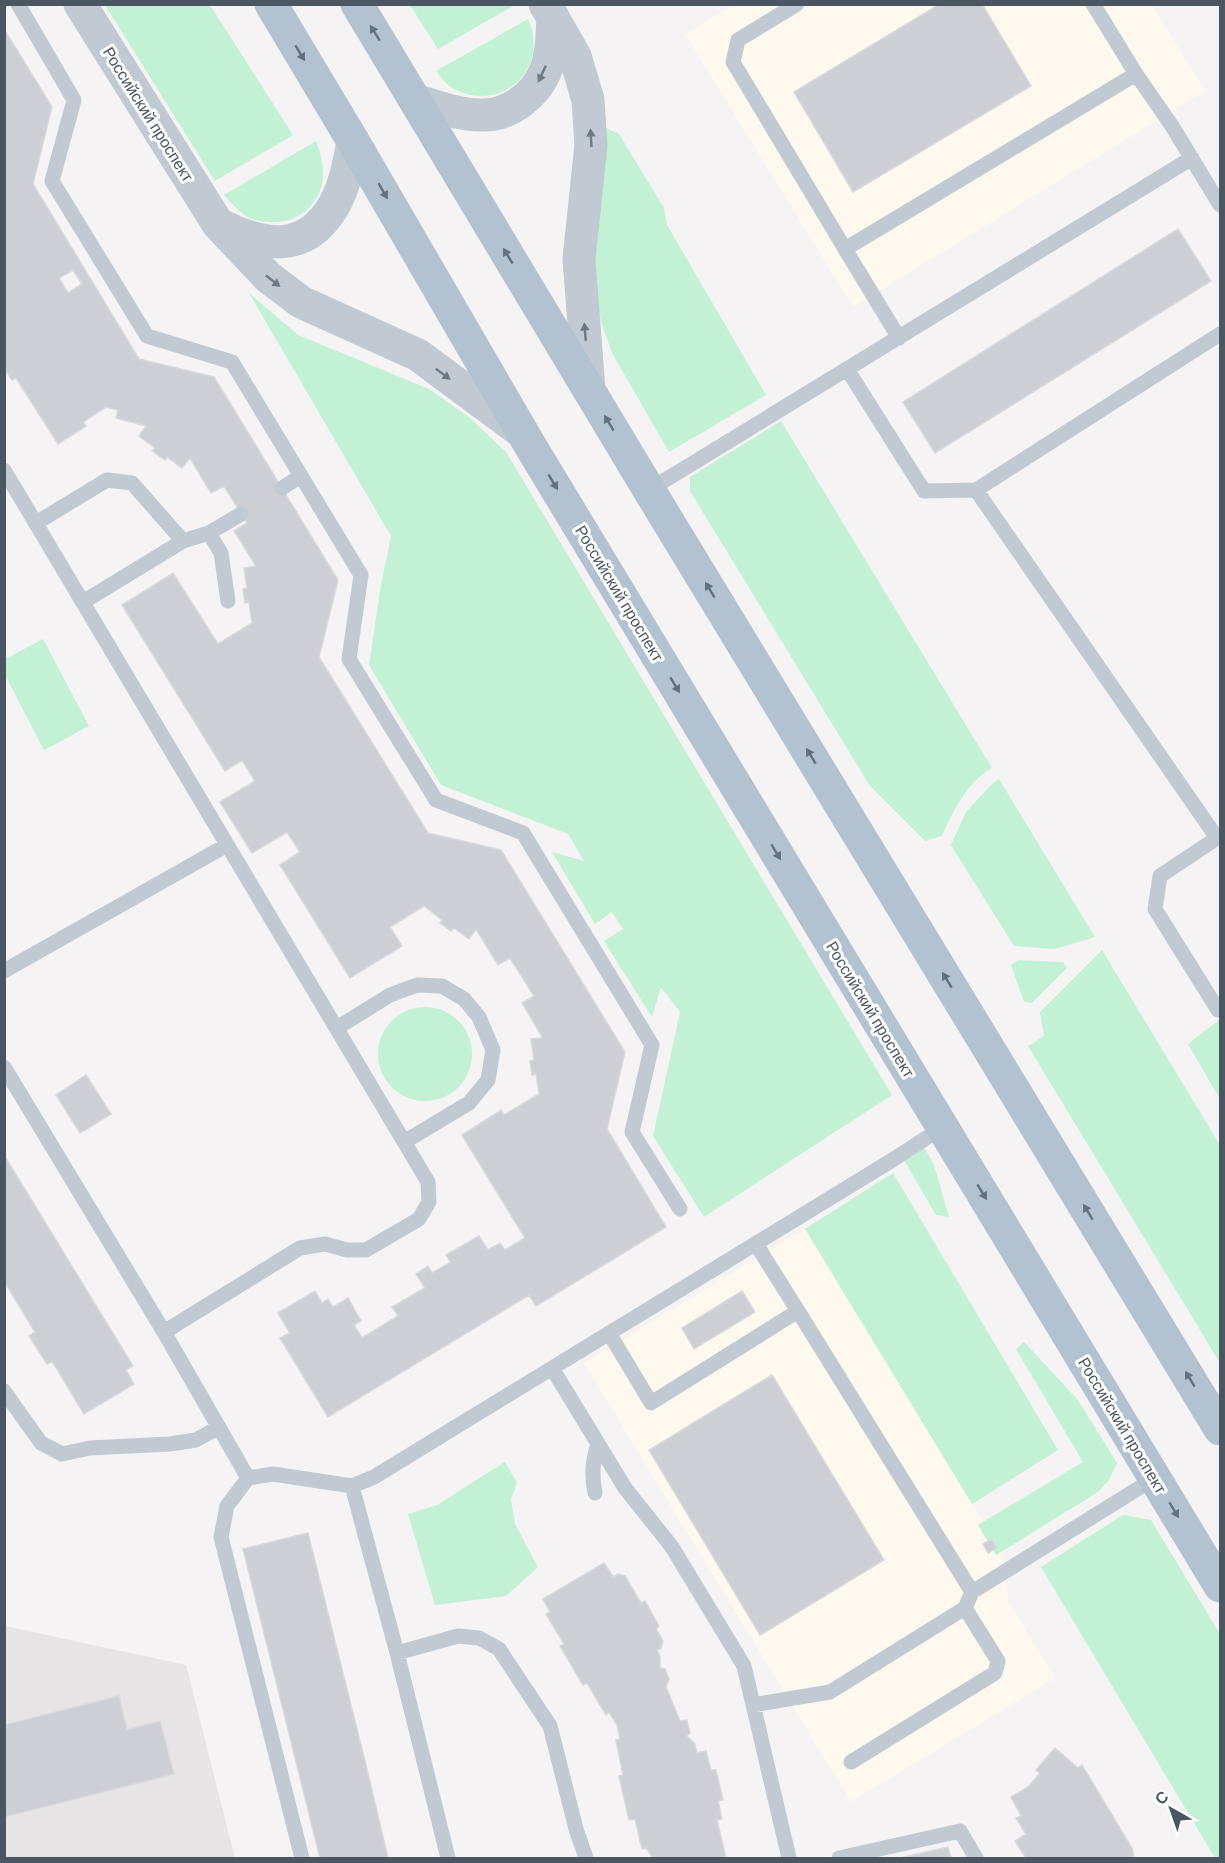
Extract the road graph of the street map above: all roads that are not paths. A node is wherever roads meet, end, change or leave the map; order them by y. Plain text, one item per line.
1 (18, 4) edge
2 (80, 4) edge
3 (271, 4) edge
4 (357, 4) edge
5 (797, 4) edge
6 (1093, 4) edge
7 (549, 11) edge
8 (1136, 74) junction
9 (417, 101) junction
10 (353, 141) junction
11 (1192, 158) junction
12 (1221, 205) edge
13 (218, 224) junction
14 (845, 249) junction
15 (1221, 334) edge
16 (899, 338) junction
17 (848, 369) junction
18 (590, 390) junction
19 (522, 432) junction
20 (4, 470) edge
21 (302, 476) junction
22 (282, 488) dead end
23 (649, 490) junction
24 (976, 490) junction
25 (241, 514) dead end
26 (36, 523) junction
27 (209, 533) junction
28 (183, 541) junction
29 (228, 601) dead end
30 (83, 602) junction
31 (1219, 837) edge
32 (227, 844) junction
33 (4, 970) edge
34 (1221, 1009) edge
35 (337, 1028) junction
36 (4, 1067) edge
37 (943, 1127) junction
38 (404, 1142) junction
39 (680, 1209) dead end
40 (756, 1244) junction
41 (798, 1311) junction
42 (164, 1332) junction
43 (609, 1333) junction
44 (552, 1368) junction
45 (4, 1391) edge
46 (219, 1427) junction
47 (1221, 1429) edge
48 (598, 1443) junction
49 (248, 1478) junction
50 (1155, 1478) junction
51 (352, 1486) junction
52 (595, 1493) dead end
53 (1221, 1586) edge
54 (972, 1592) junction
55 (965, 1608) junction
56 (397, 1653) junction
57 (753, 1705) junction
58 (851, 1762) dead end
59 (302, 1858) edge
60 (448, 1858) edge
61 (586, 1858) edge
62 (789, 1858) edge
63 (839, 1858) edge
64 (976, 1858) edge

1 - 21 lane
2 - 13 street, Российский проспект
3 -> 10 main road, Российский проспект
9 -> 4 main road
5 - 14 lane
6 - 8 lane
7 -> 9 street
18 -> 7 street
8 - 11 lane
8 - 14 lane
18 -> 9 main road
10 - 13 street
10 -> 19 main road, Российский проспект
11 - 12 lane
11 - 16 lane
13 -> 19 street, Российский проспект
14 - 16 lane
15 - 24 lane
16 - 17 lane
17 - 23 lane
17 - 24 lane
23 -> 18 main road
19 -> 37 main road, Российский проспект
20 - 26 lane
21 - 22 lane
21 - 39 lane
47 -> 23 main road
24 - 31 lane
25 - 27 lane
26 - 28 lane
26 - 30 lane
27 - 28 lane
27 - 29 lane
28 - 30 lane
30 - 32 lane
31 - 34 lane
32 - 33 lane
32 - 35 lane
35 - 38 lane
35 - 38 lane
36 - 42 lane
37 - 40 lane
37 -> 50 main road, Российский проспект
38 - 42 lane
40 - 41 lane
40 - 43 lane
41 - 43 lane
41 - 54 lane
42 - 46 lane
43 - 44 lane
44 - 48 lane
44 - 51 lane
45 - 46 lane
46 - 49 lane
48 - 52 lane
48 - 57 lane
49 - 51 lane
49 - 59 lane
50 -> 53 main road, Российский проспект
50 - 54 lane
51 - 56 lane
54 - 55 lane
55 - 57 lane
55 - 58 lane
56 - 60 lane
56 - 61 lane
57 - 62 lane
63 - 64 lane

